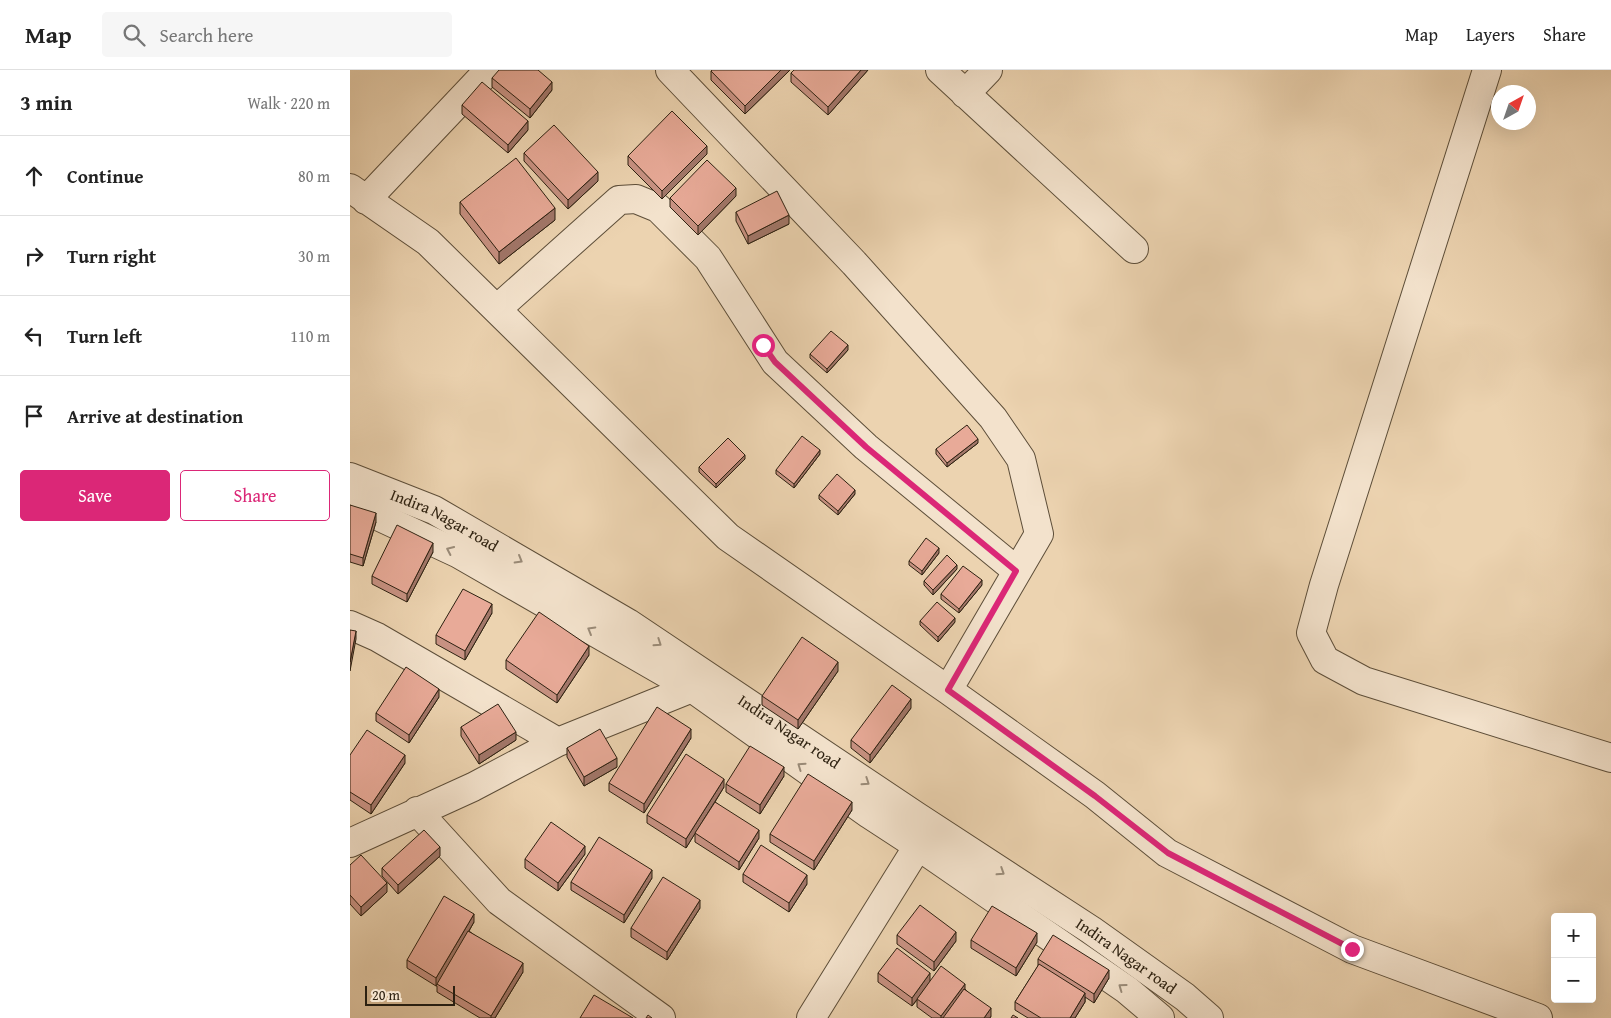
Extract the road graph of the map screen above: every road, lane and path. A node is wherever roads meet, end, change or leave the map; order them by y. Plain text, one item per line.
1 (489, 70) edge
2 (670, 70) edge
3 (940, 70) edge
4 (988, 70) edge
5 (1487, 70) edge
6 (965, 94) junction
7 (358, 194) edge
8 (1134, 249) dead end
9 (497, 309) junction
10 (350, 477) edge
11 (350, 503) edge
12 (1016, 571) junction
13 (350, 625) edge
14 (692, 688) junction
15 (948, 690) junction
16 (558, 742) junction
17 (1611, 758) edge
18 (417, 811) junction
19 (353, 838) edge
20 (918, 846) junction
21 (661, 1018) edge
22 (811, 1018) edge
23 (1160, 1018) edge
24 (1209, 1018) edge
25 (1538, 1018) edge

1 - 7 street
2 - 12 street
3 - 6 street
4 - 6 street
5 - 17 street
6 - 8 street
7 - 9 street
9 - 12 street
9 - 15 street
10 -> 24 street, Indira Nagar road
14 -> 11 street, Indira Nagar road
12 - 15 street
13 - 16 street
14 - 16 street
20 -> 14 street, Indira Nagar road
15 - 25 street
16 - 18 street
18 - 19 street
18 - 21 street
20 - 22 street
23 -> 20 street, Indira Nagar road

